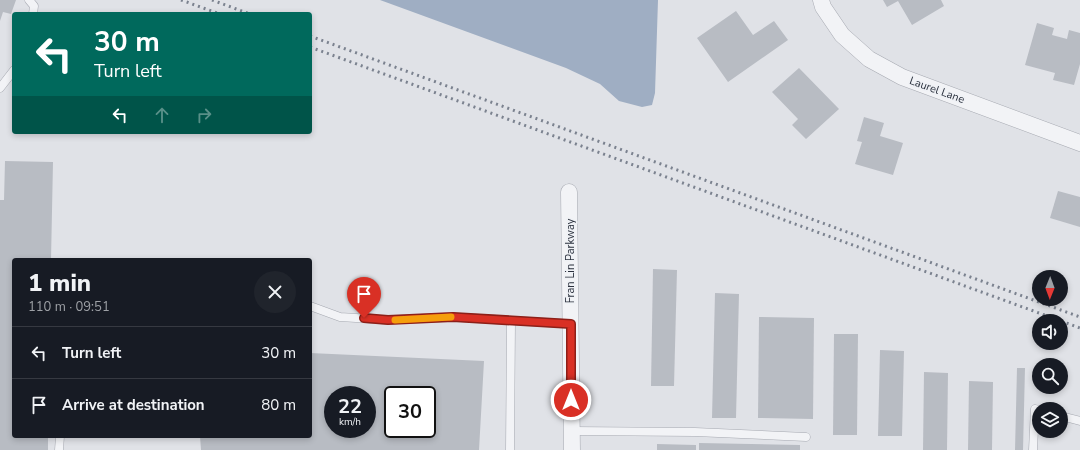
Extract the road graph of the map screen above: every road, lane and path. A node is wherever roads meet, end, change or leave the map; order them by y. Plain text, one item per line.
1 (29, 0) edge
2 (821, 0) edge
3 (33, 12) edge
4 (12, 73) edge
5 (0, 88) edge
6 (1080, 143) edge
7 (570, 192) dead end
8 (312, 307) edge
9 (511, 321) junction
10 (571, 324) junction
11 (1068, 418) edge
12 (1080, 421) edge
13 (572, 431) junction
14 (806, 437) dead end
15 (60, 438) edge
16 (1034, 438) edge
17 (60, 450) edge
18 (510, 450) edge
19 (572, 450) edge
20 (1033, 450) edge

1 - 3 lane
2 - 6 street, Laurel Lane
4 - 5 lane
7 - 10 street, Fran Lin Parkway
8 - 9 lane
9 - 10 lane
9 - 18 lane
10 - 13 street, Fran Lin Parkway
11 - 12 lane
13 - 14 lane
13 - 19 street, Fran Lin Parkway
15 - 17 lane
16 - 20 lane

